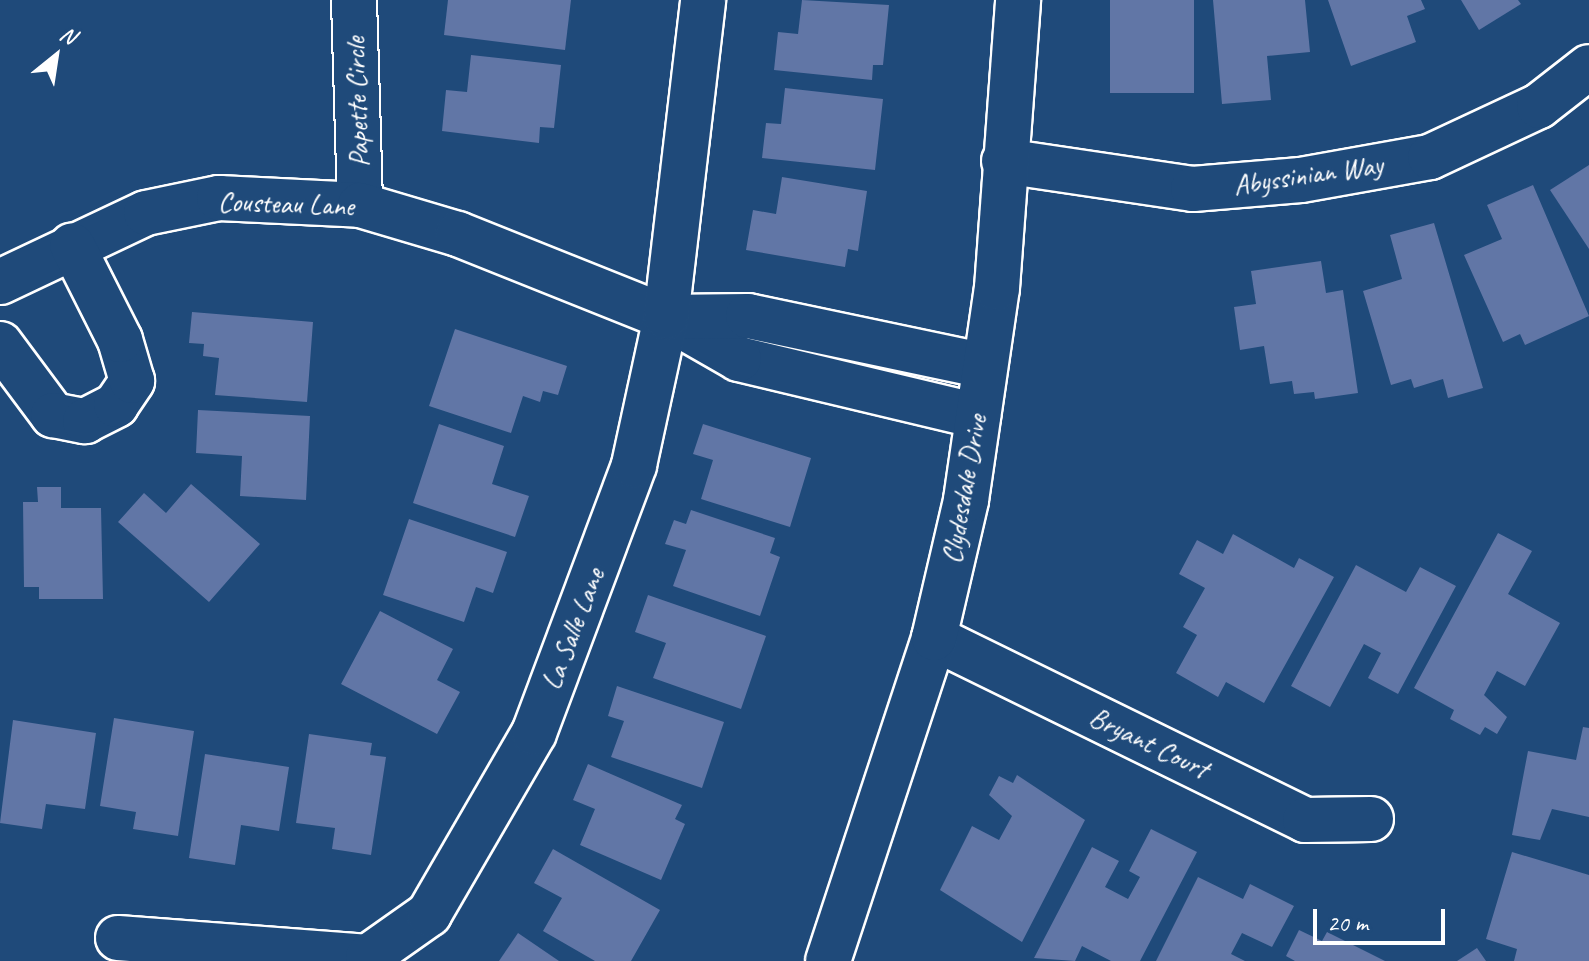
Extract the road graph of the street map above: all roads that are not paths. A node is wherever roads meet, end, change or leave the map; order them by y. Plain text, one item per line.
1 (354, 0) edge
2 (703, 0) edge
3 (1018, 0) edge
4 (1589, 67) edge
5 (1004, 161) junction
6 (360, 205) junction
7 (72, 245) junction
8 (0, 282) edge
9 (666, 317) junction
10 (0, 344) edge
11 (985, 366) junction
12 (978, 416) junction
13 (934, 638) junction
14 (1371, 819) dead end
15 (118, 938) dead end
16 (828, 961) edge

1 - 6 street, Papette Circle
2 - 9 street, La Salle Lane
3 - 5 street, Clydesdale Drive
4 - 5 street, Abyssinian Way
5 - 11 street, Clydesdale Drive
6 - 7 street, Cousteau Lane
6 - 9 street, Cousteau Lane
7 - 8 street, Cousteau Lane
7 - 10 street
9 - 11 street, Cousteau Lane
9 - 12 street, Cousteau Lane
9 - 15 street, La Salle Lane
11 - 12 street, Clydesdale Drive
12 - 13 street, Clydesdale Drive
13 - 14 street, Bryant Court
13 - 16 street, Clydesdale Drive

